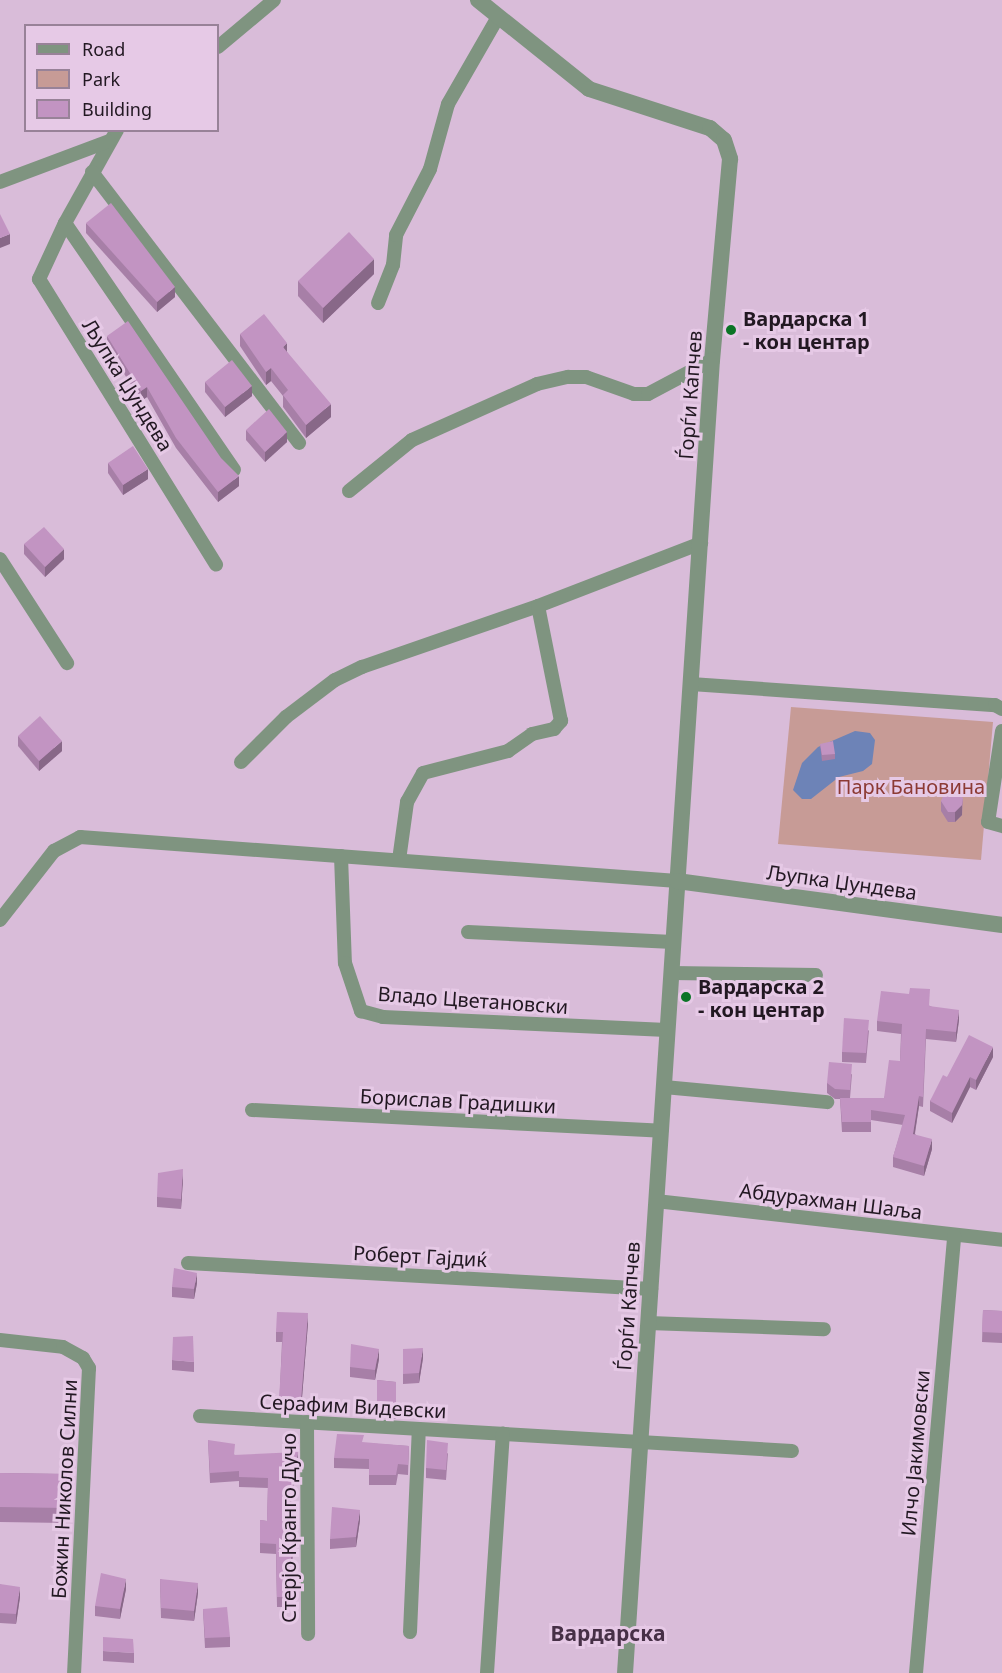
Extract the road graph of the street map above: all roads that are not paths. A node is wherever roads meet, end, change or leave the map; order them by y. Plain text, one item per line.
1 (274, 0) edge
2 (478, 0) edge
3 (498, 17) junction
4 (219, 46) edge
5 (113, 136) edge
6 (92, 172) junction
7 (0, 182) edge
8 (65, 223) junction
9 (378, 303) dead end
10 (712, 360) junction
11 (299, 443) dead end
12 (234, 470) edge
13 (349, 491) dead end
14 (701, 543) junction
15 (0, 559) edge
16 (216, 564) dead end
17 (538, 606) junction
18 (67, 663) dead end
19 (692, 684) junction
20 (1000, 705) edge
21 (1002, 731) edge
22 (241, 762) dead end
23 (1002, 826) edge
24 (341, 856) junction
25 (399, 860) junction
26 (677, 881) junction
27 (0, 920) edge
28 (1002, 925) edge
29 (468, 932) dead end
30 (673, 942) junction
31 (671, 973) junction
32 (816, 975) dead end
33 (668, 1030) junction
34 (664, 1087) junction
35 (827, 1102) dead end
36 (252, 1110) dead end
37 (661, 1131) junction
38 (656, 1201) junction
39 (954, 1236) junction
40 (1002, 1240) edge
41 (188, 1263) dead end
42 (651, 1289) junction
43 (648, 1323) junction
44 (824, 1329) dead end
45 (0, 1340) edge
46 (200, 1416) dead end
47 (308, 1422) junction
48 (419, 1429) junction
49 (503, 1434) junction
50 (640, 1442) junction
51 (792, 1451) dead end
52 (410, 1632) dead end
53 (308, 1634) dead end
54 (74, 1673) edge
55 (487, 1673) edge
56 (625, 1673) edge
57 (916, 1673) edge

1 - 4 street
2 - 3 street, Ѓорѓи Капчев
3 - 9 street
3 - 10 street, Ѓорѓи Капчев
5 - 6 street, Љупка Џундева
5 - 7 street, Љупка Џундева
6 - 8 street, Љупка Џундева
6 - 11 street
8 - 12 street, Љупка Џундева
8 - 16 street, Љупка Џундева
10 - 13 street
10 - 14 street, Ѓорѓи Капчев
14 - 17 street
14 - 19 street, Ѓорѓи Капчев
15 - 18 street
17 - 22 street
17 - 25 street
19 - 20 street
19 - 26 street, Ѓорѓи Капчев
21 - 23 street
24 - 25 street
24 - 27 street
24 - 33 street, Владо Цветановски
25 - 26 street
26 - 28 street, Љупка Џундева
26 - 30 street, Ѓорѓи Капчев
29 - 30 street
30 - 31 street, Ѓорѓи Капчев
31 - 32 street
31 - 33 street, Ѓорѓи Капчев
33 - 34 street, Ѓорѓи Капчев
34 - 35 street
34 - 37 street, Ѓорѓи Капчев
36 - 37 street, Борислав Градишки
37 - 38 street, Ѓорѓи Капчев
38 - 39 street, Абдурахман Шаља
38 - 42 street, Ѓорѓи Капчев
39 - 40 street, Абдурахман Шаља
39 - 57 street, Илчо Јакимовски
41 - 42 street, Роберт Гајдиќ
42 - 43 street, Ѓорѓи Капчев
43 - 44 street
43 - 50 street, Ѓорѓи Капчев
45 - 54 street, Божин Николов Силни
46 - 47 street, Серафим Видевски
47 - 48 street, Серафим Видевски
47 - 53 street, Стерјо Кранго Дучо
48 - 49 street, Серафим Видевски
48 - 52 street
49 - 50 street, Серафим Видевски
49 - 55 street
50 - 51 street, Серафим Видевски
50 - 56 street, Ѓорѓи Капчев

